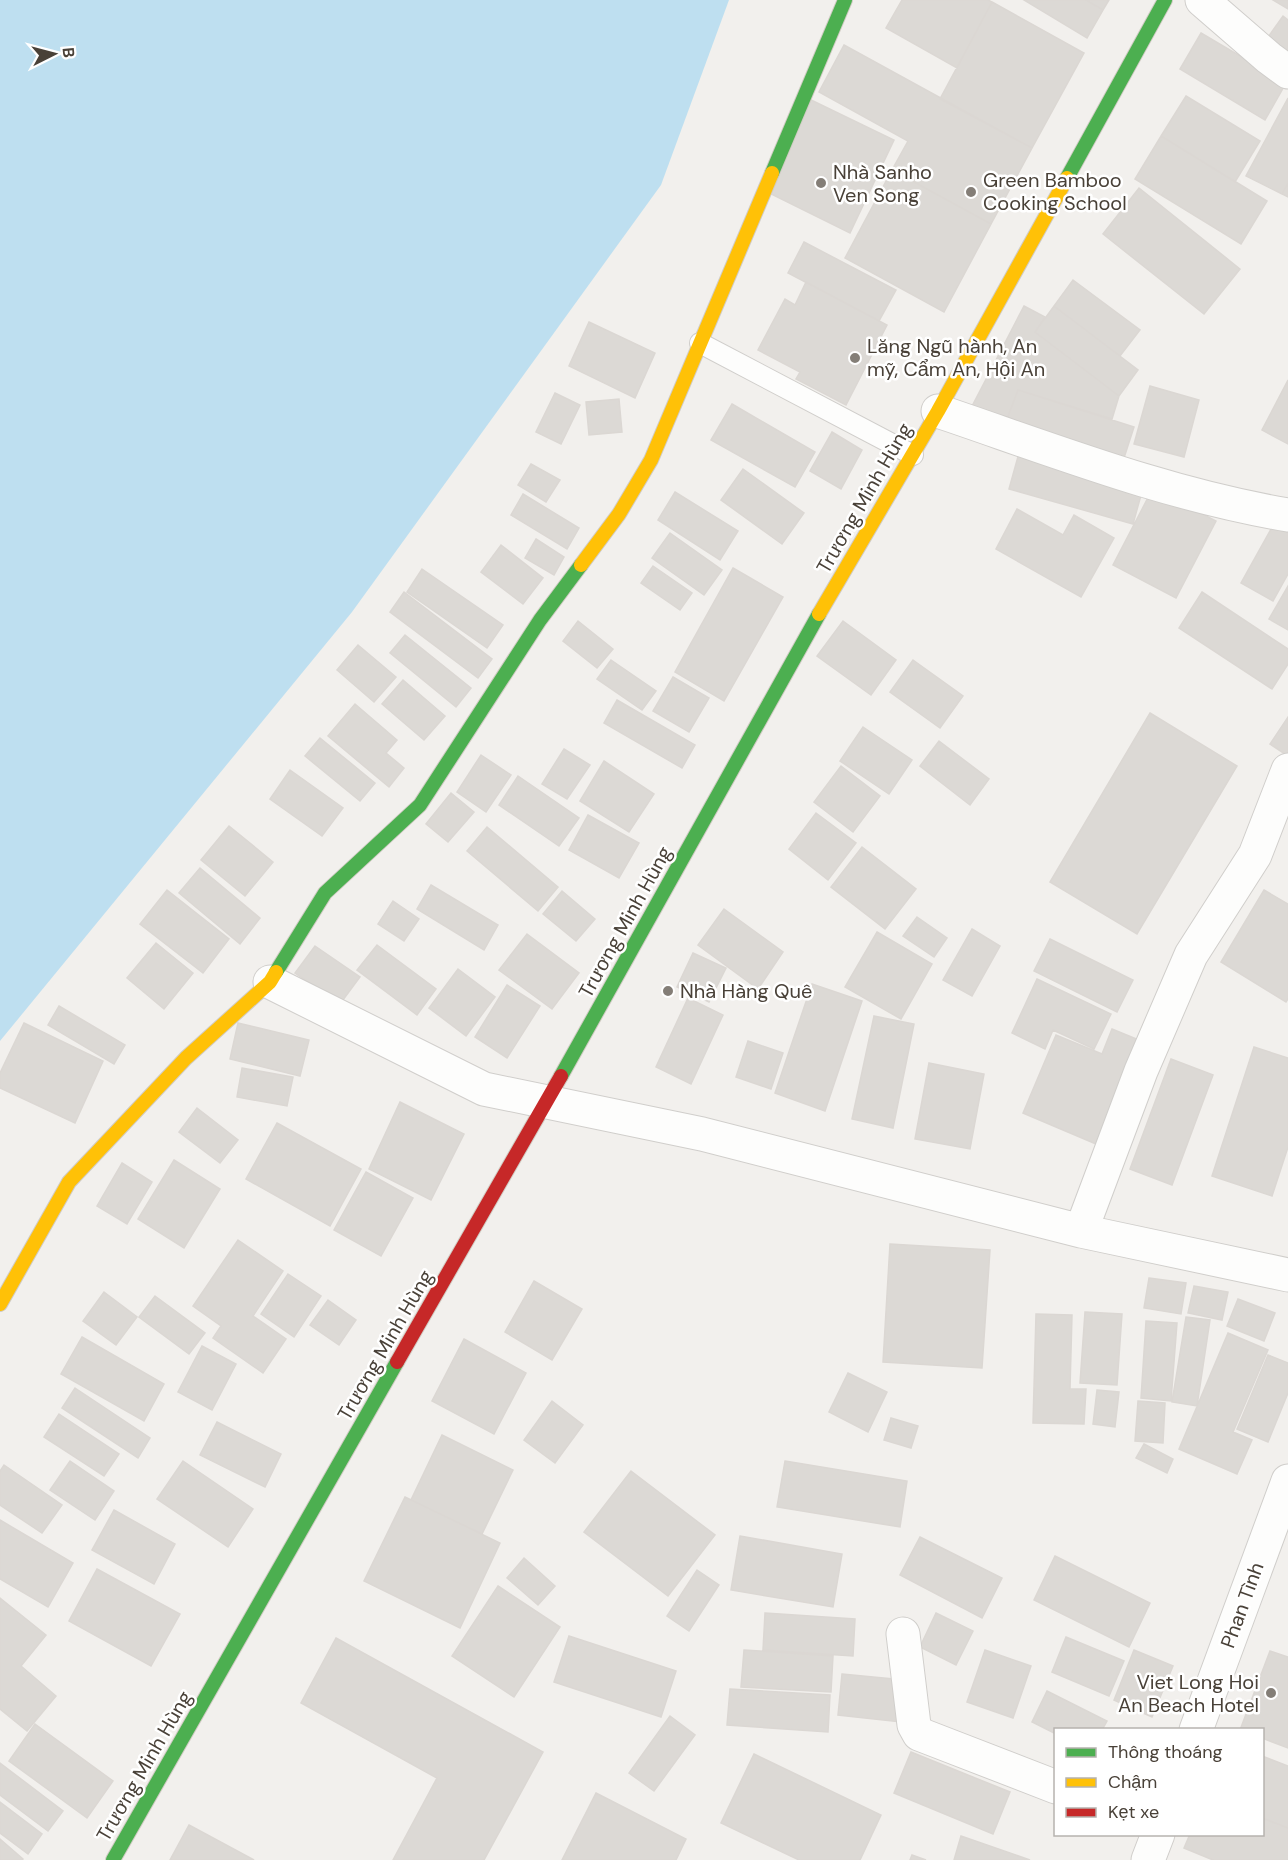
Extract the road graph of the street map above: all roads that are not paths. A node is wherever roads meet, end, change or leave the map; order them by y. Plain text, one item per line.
1 (845, 0) edge
2 (1166, 0) edge
3 (1202, 0) edge
4 (1288, 72) edge
5 (700, 342) junction
6 (938, 411) junction
7 (913, 455) junction
8 (1288, 515) edge
9 (1288, 770) edge
10 (270, 981) junction
11 (547, 1101) junction
12 (1081, 1230) junction
13 (1288, 1275) edge
14 (0, 1304) edge
15 (1288, 1481) edge
16 (903, 1634) dead end
17 (1197, 1728) edge
18 (1054, 1787) edge
19 (1157, 1836) edge
20 (113, 1860) edge
21 (1148, 1860) edge

1 - 5 street
2 - 6 street, Trương Minh Hùng
3 - 4 street
5 - 7 lane
5 - 10 street
6 - 7 street, Trương Minh Hùng
6 - 8 street
7 - 11 street, Trương Minh Hùng
9 - 12 street
10 - 11 street
10 - 14 street
11 - 12 street
11 - 20 street, Trương Minh Hùng
12 - 13 street
15 - 17 street, Phan Tình
16 - 18 street
19 - 21 street

